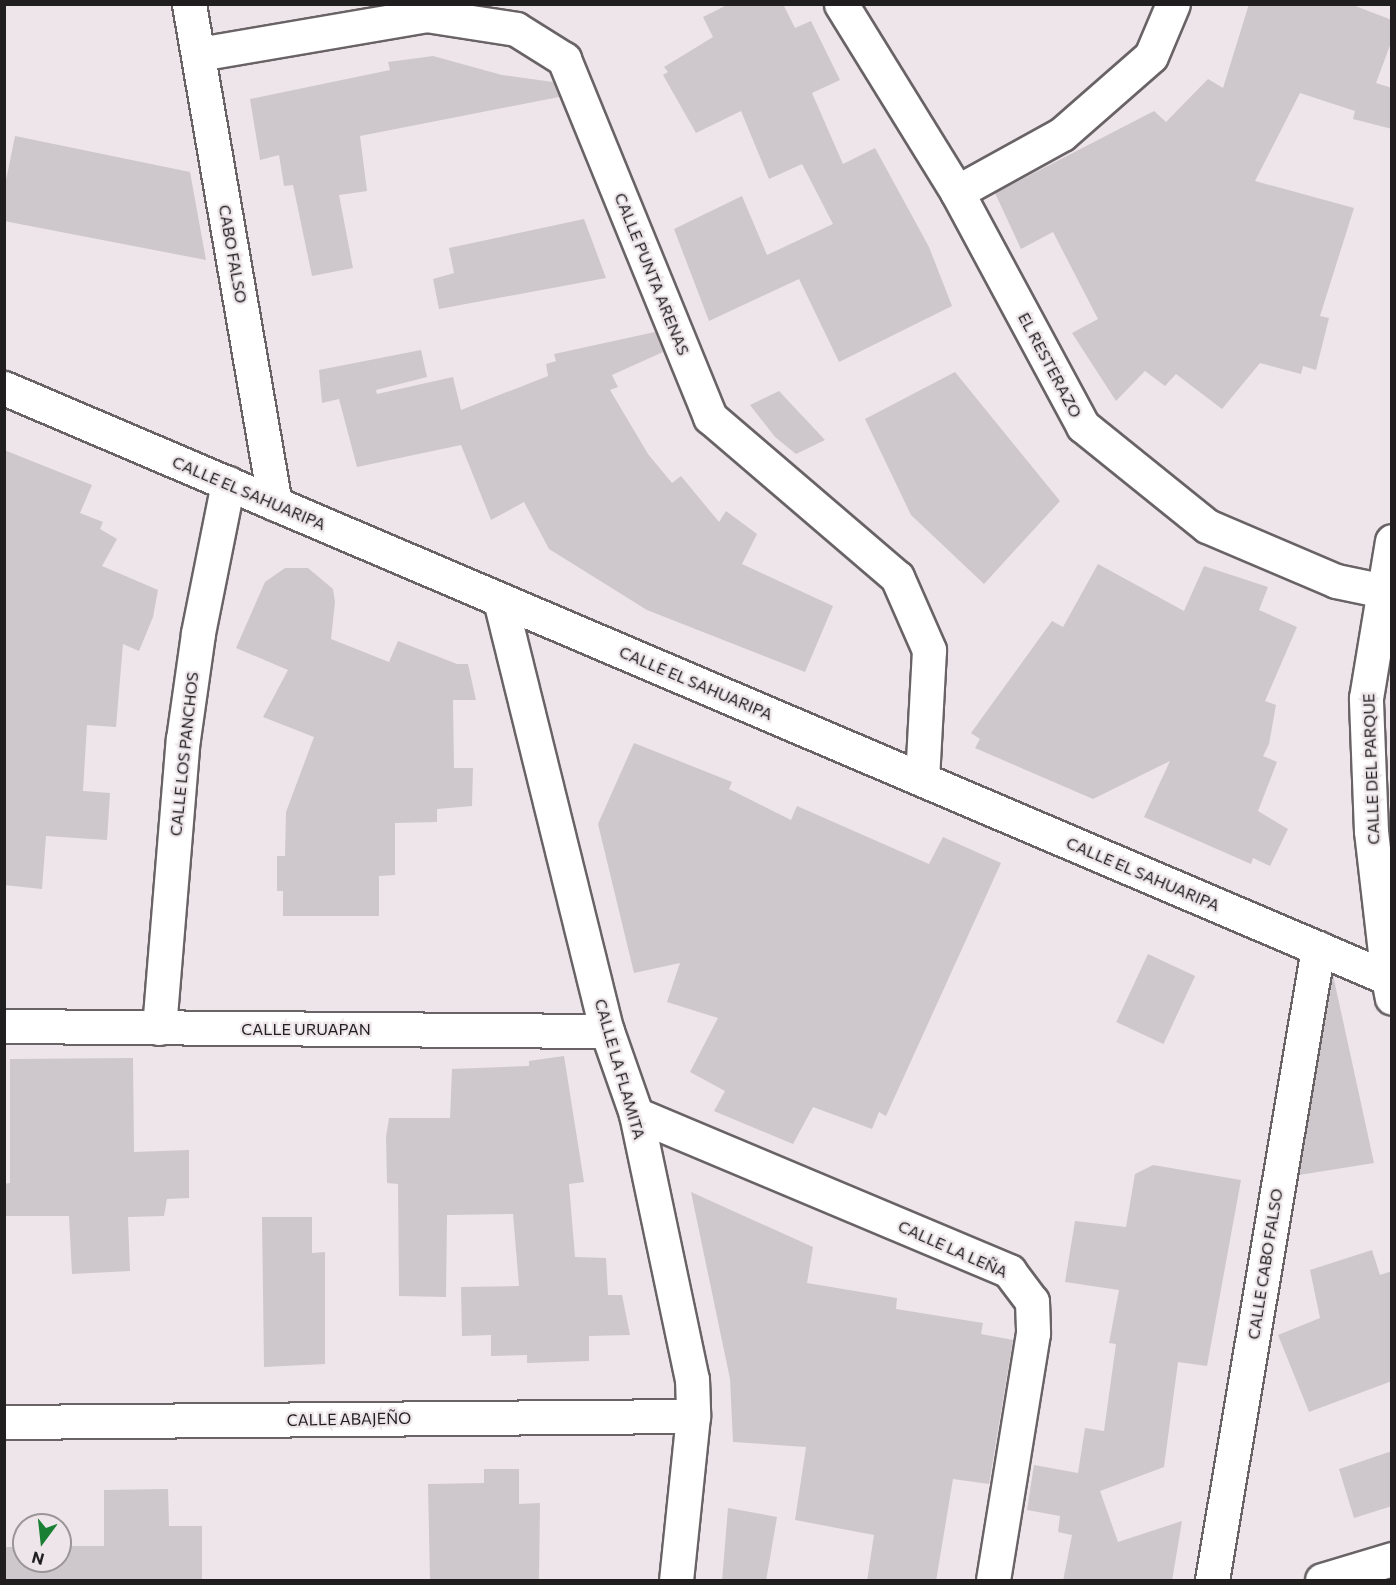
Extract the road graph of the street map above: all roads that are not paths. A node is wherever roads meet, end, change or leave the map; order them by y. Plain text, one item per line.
1 (189, 4) edge
2 (841, 4) edge
3 (1173, 4) edge
4 (199, 54) junction
5 (957, 192) junction
6 (4, 388) edge
7 (228, 483) junction
8 (276, 504) junction
9 (1392, 541) edge
10 (1384, 591) junction
11 (500, 600) junction
12 (922, 779) junction
13 (1318, 948) junction
14 (1390, 988) edge
15 (4, 1026) edge
16 (159, 1028) junction
17 (607, 1031) junction
18 (636, 1114) junction
19 (693, 1416) junction
20 (4, 1422) edge
21 (1392, 1559) edge
22 (676, 1581) edge
23 (993, 1581) edge
24 (1212, 1581) edge
25 (1322, 1581) edge

1 - 4 street, CABO FALSO
2 - 5 street, EL RESTERAZO
3 - 5 street
4 - 8 street, CABO FALSO
4 - 12 street, CALLE PUNTA ARENAS
5 - 10 street, EL RESTERAZO
6 - 7 street, CALLE EL SAHUARIPA
7 - 8 street, CALLE EL SAHUARIPA
7 - 16 street, CALLE LOS PANCHOS
8 - 11 street, CALLE EL SAHUARIPA
9 - 10 street, CALLE DEL PARQUE
10 - 14 street, CALLE DEL PARQUE
11 - 12 street, CALLE EL SAHUARIPA
11 - 17 street, CALLE LA FLAMITA
12 - 13 street, CALLE EL SAHUARIPA
13 - 14 street, CALLE EL SAHUARIPA
13 - 24 street, CALLE CABO FALSO
15 - 16 street, CALLE URUAPAN
16 - 17 street, CALLE URUAPAN
17 - 18 street, CALLE LA FLAMITA
18 - 19 street, CALLE LA FLAMITA
18 - 23 street, CALLE LA LEÑA
19 - 20 street, CALLE ABAJEÑO
19 - 22 street, CALLE LA FLAMITA
21 - 25 street

